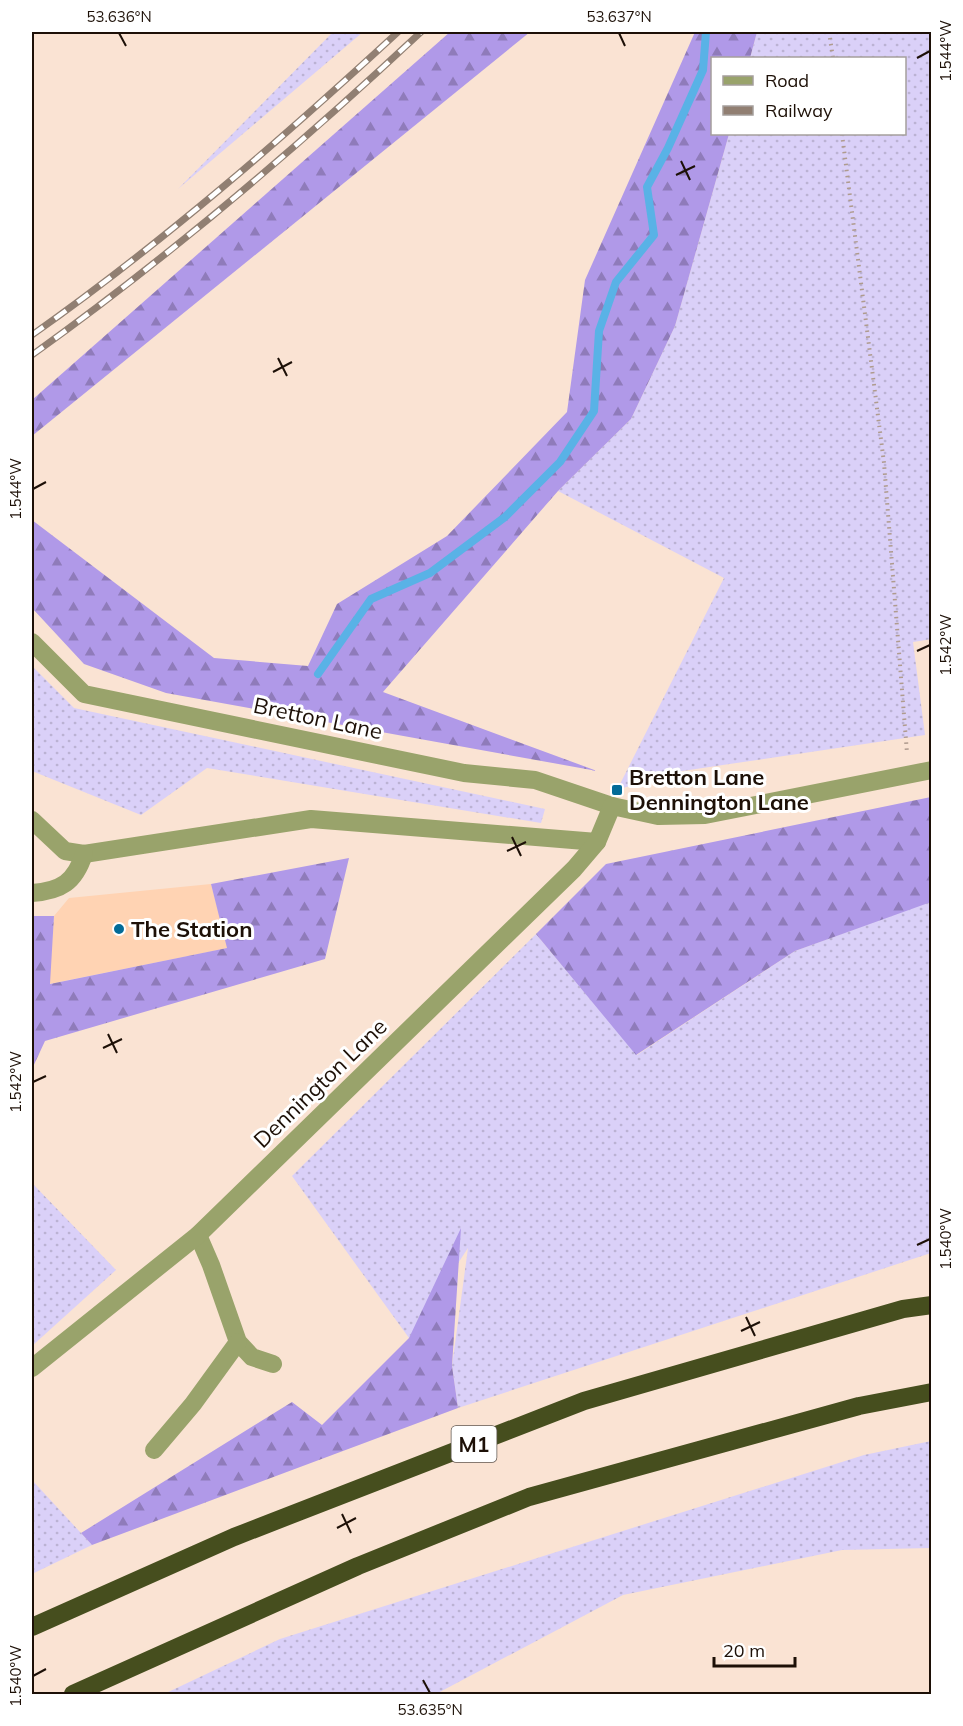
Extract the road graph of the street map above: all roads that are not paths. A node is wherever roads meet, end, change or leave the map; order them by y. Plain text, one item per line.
1 (32, 642) edge
2 (932, 770) edge
3 (612, 806) junction
4 (32, 820) edge
5 (597, 842) junction
6 (84, 854) junction
7 (32, 893) edge
8 (198, 1235) junction
9 (932, 1305) edge
10 (238, 1342) junction
11 (273, 1364) dead end
12 (32, 1368) edge
13 (932, 1392) edge
14 (154, 1450) dead end
15 (32, 1627) edge
16 (73, 1695) edge

1 - 3 street, Bretton Lane
2 - 3 street, Bretton Lane
3 - 5 street, Dennington Lane
4 - 6 street
5 - 6 street
5 - 8 street, Dennington Lane
6 - 7 street
8 - 10 street
8 - 12 street, Dennington Lane
9 - 15 highway, M1
10 - 11 street
10 - 14 street
13 - 16 highway

